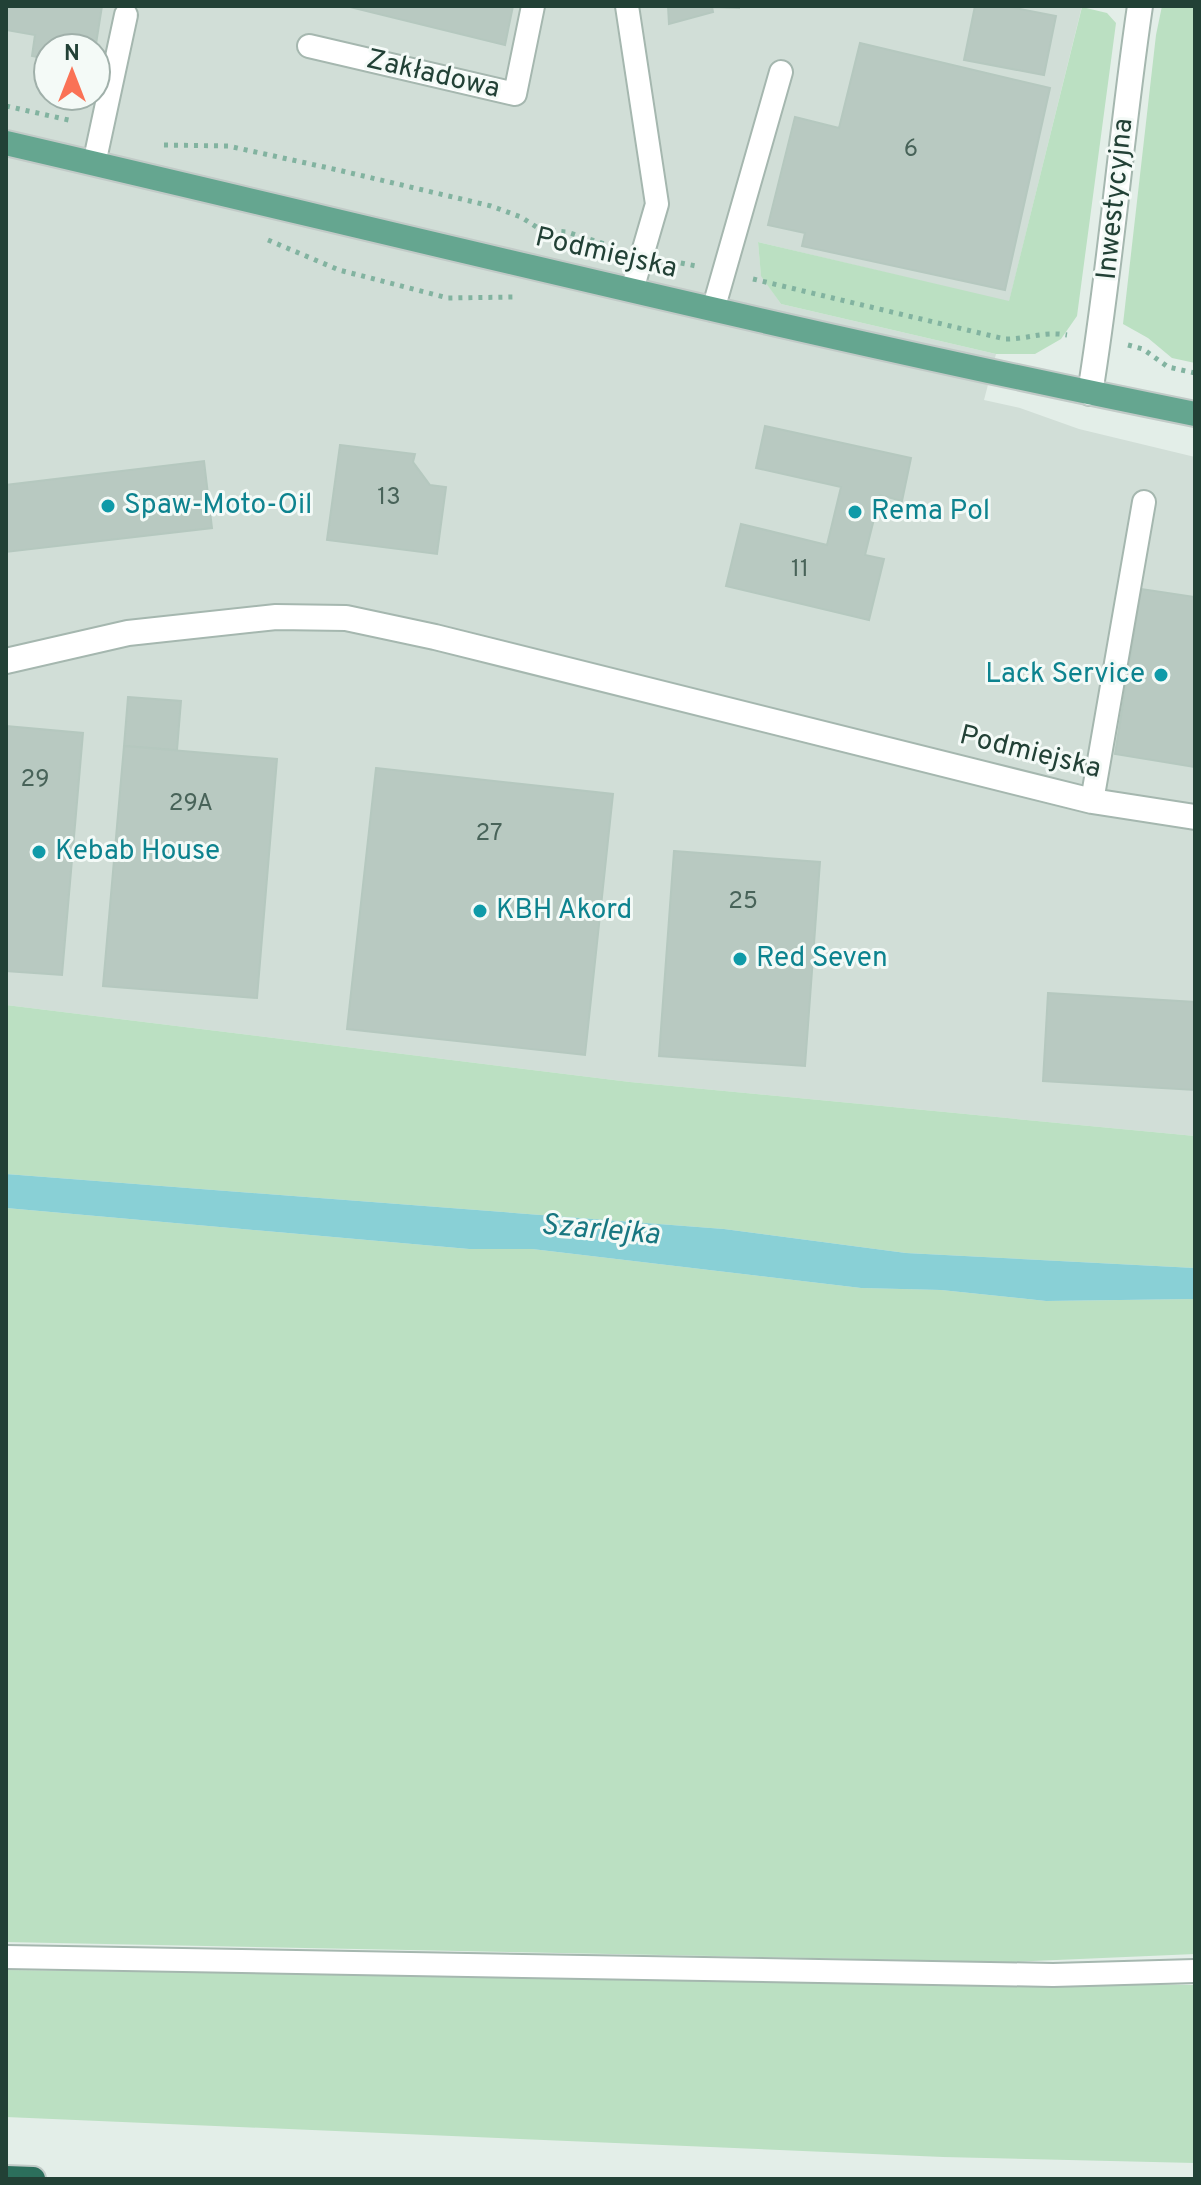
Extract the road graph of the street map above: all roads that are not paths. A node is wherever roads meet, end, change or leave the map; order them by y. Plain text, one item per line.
1 (533, 6) edge
2 (627, 6) edge
3 (1140, 6) edge
4 (126, 15) dead end
5 (309, 46) dead end
6 (781, 72) dead end
7 (6, 143) edge
8 (94, 164) junction
9 (632, 290) junction
10 (713, 310) junction
11 (1090, 393) junction
12 (1195, 414) edge
13 (1144, 502) dead end
14 (6, 661) edge
15 (1092, 801) junction
16 (1195, 817) edge
17 (6, 1957) edge
18 (1195, 1971) edge
19 (6, 2178) edge
20 (33, 2179) edge

1 - 5 lane, Zakładowa
2 - 9 lane
3 - 11 street, Inwestycyjna
4 - 8 lane
6 - 10 lane
7 - 8 main road, Podmiejska
8 - 9 main road, Podmiejska
9 - 10 main road, Podmiejska
10 - 11 main road, Podmiejska
11 - 12 main road, Podmiejska
13 - 15 lane
14 - 15 street, Podmiejska
15 - 16 street, Podmiejska
17 - 18 lane
19 - 20 highway

